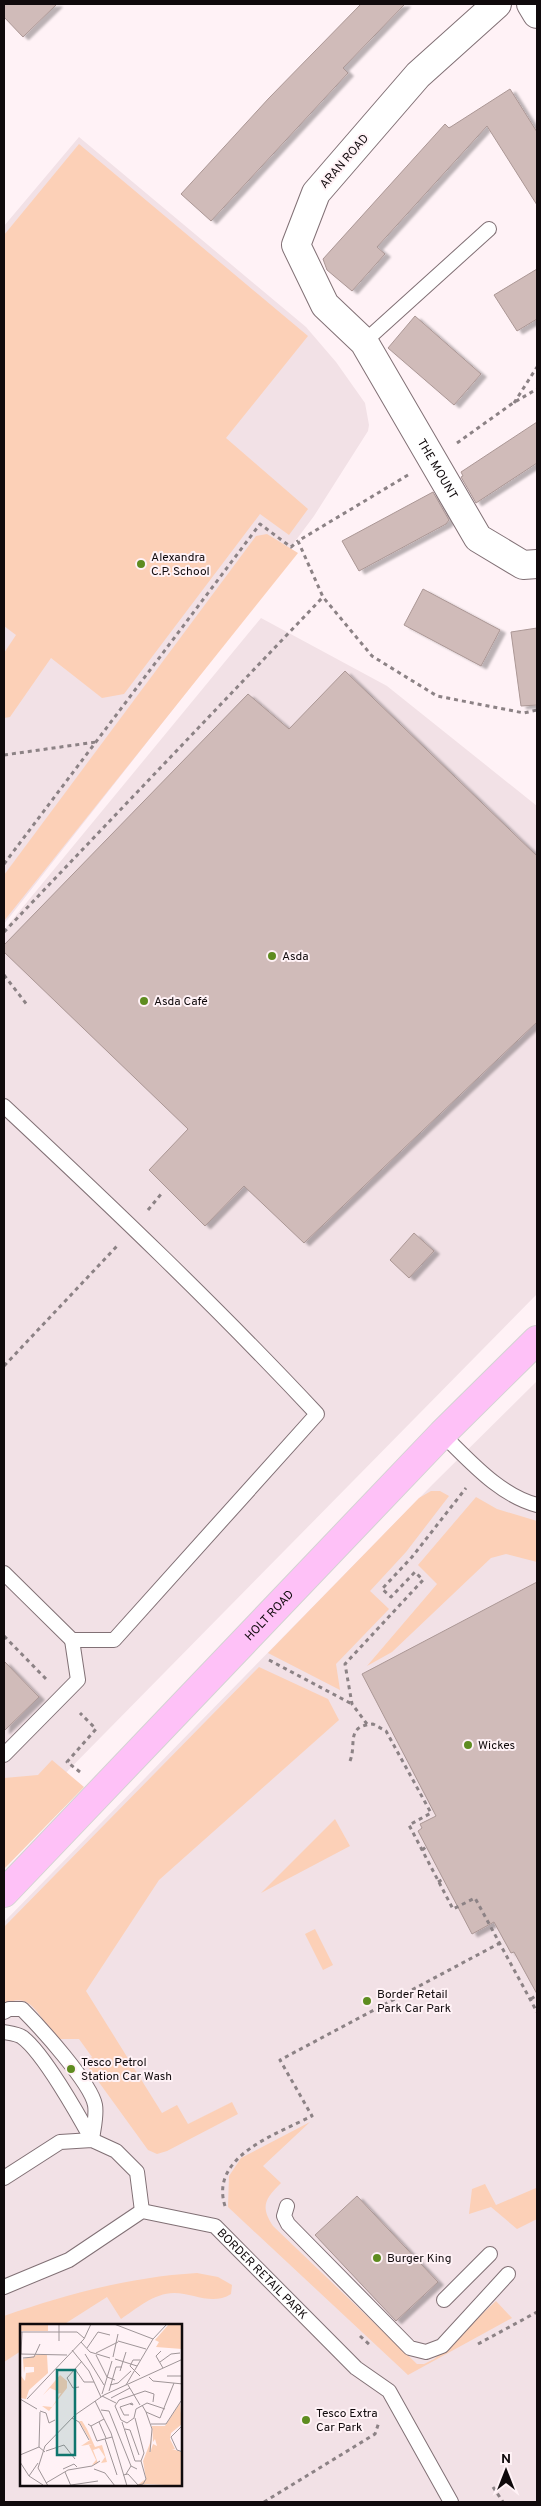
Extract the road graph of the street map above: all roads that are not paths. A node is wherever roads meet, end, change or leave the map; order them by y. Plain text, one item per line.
1 (497, 4) edge
2 (531, 4) edge
3 (537, 14) edge
4 (488, 229) dead end
5 (364, 342) junction
6 (537, 564) edge
7 (4, 1106) edge
8 (537, 1340) edge
9 (442, 1434) junction
10 (537, 1504) edge
11 (4, 1573) edge
12 (72, 1640) junction
13 (4, 1755) edge
14 (4, 1893) edge
15 (4, 2012) edge
16 (4, 2032) edge
17 (92, 2140) junction
18 (4, 2178) edge
19 (287, 2206) dead end
20 (142, 2211) junction
21 (490, 2254) dead end
22 (508, 2274) dead end
23 (4, 2288) edge
24 (444, 2300) dead end
25 (452, 2502) edge

1 - 5 street, ARAN ROAD
2 - 3 street
4 - 5 lane
5 - 6 street, THE MOUNT
7 - 12 lane
8 - 9 main road, HOLT ROAD
9 - 10 lane
9 - 14 main road, HOLT ROAD
11 - 12 lane
12 - 13 lane
15 - 17 lane
16 - 17 lane
17 - 18 lane
17 - 20 lane
19 - 22 lane
20 - 23 lane
20 - 25 lane, BORDER RETAIL PARK
21 - 24 lane

